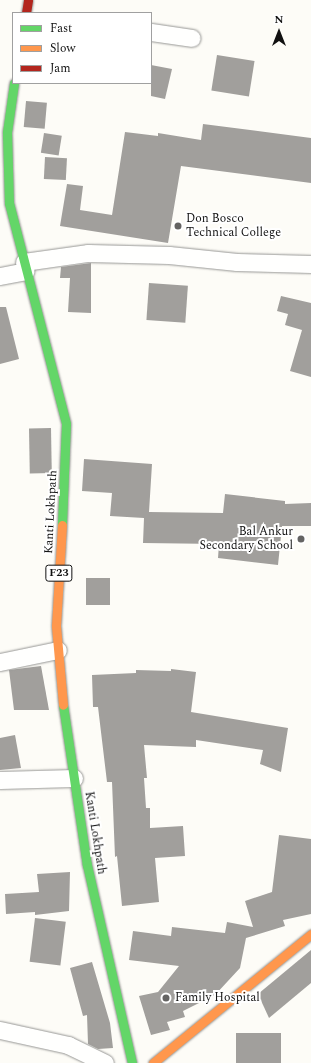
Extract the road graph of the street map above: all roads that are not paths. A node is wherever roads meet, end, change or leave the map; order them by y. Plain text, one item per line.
1 (152, 32) edge
2 (192, 38) dead end
3 (14, 84) edge
4 (3, 132) edge
5 (311, 264) edge
6 (25, 266) junction
7 (0, 276) edge
8 (58, 650) junction
9 (0, 662) edge
10 (74, 778) junction
11 (0, 780) edge
12 (311, 934) edge
13 (0, 1030) edge
14 (106, 1063) edge
15 (132, 1063) edge
16 (154, 1063) edge

1 - 2 street
3 - 4 main road, Kanti Lokhpath / F23
4 - 6 main road, Kanti Lokhpath / F23
5 - 6 street
6 - 7 street
6 - 8 main road, Kanti Lokhpath / F23
8 - 9 street
8 - 10 main road, Kanti Lokhpath / F23
10 - 11 street
10 - 15 main road, Kanti Lokhpath / F23
12 - 16 main road
13 - 14 street

